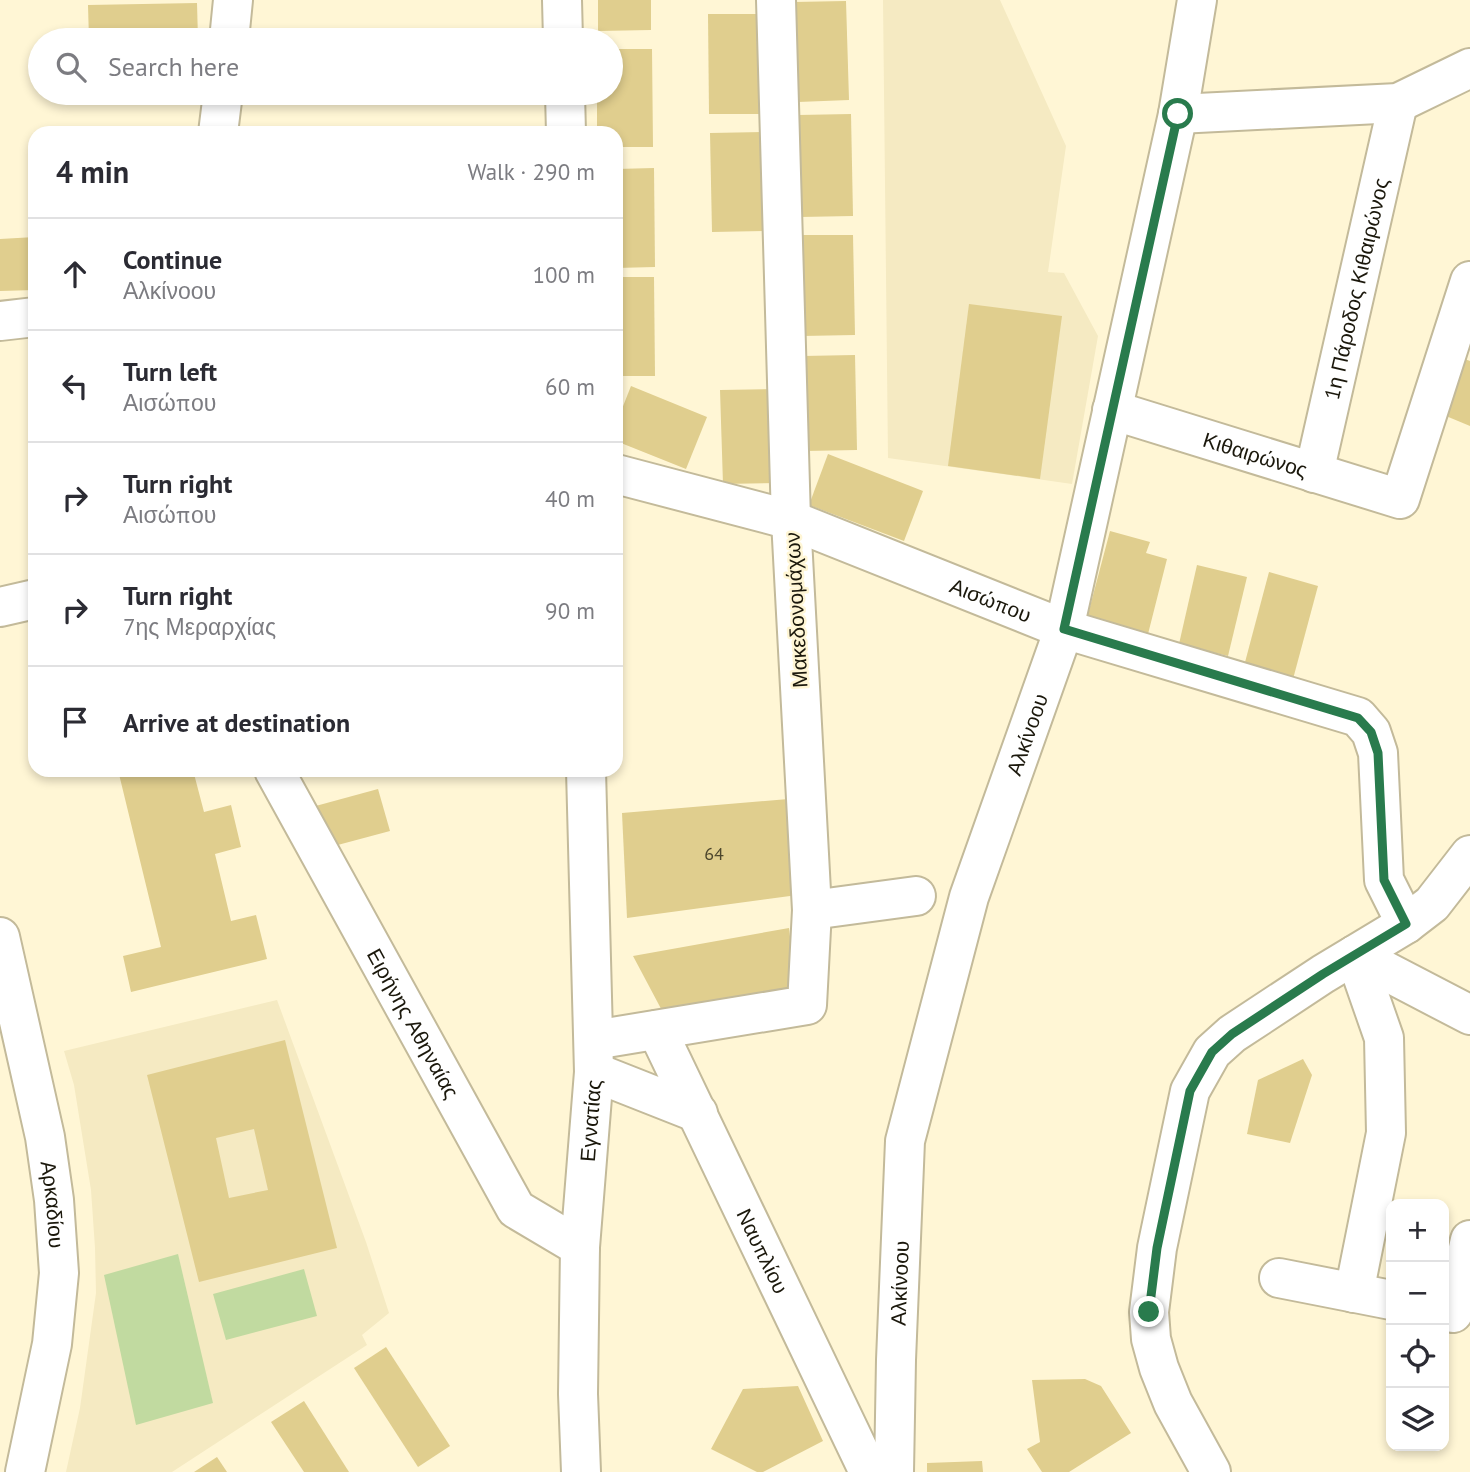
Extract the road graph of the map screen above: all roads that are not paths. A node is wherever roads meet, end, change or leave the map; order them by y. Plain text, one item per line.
1 (233, 0) edge
2 (562, 0) edge
3 (776, 0) edge
4 (1197, 0) edge
5 (230, 28) edge
6 (563, 28) edge
7 (1470, 68) edge
8 (1398, 103) junction
9 (222, 105) edge
10 (565, 105) edge
11 (1178, 114) junction
12 (219, 126) edge
13 (566, 126) edge
14 (1470, 281) edge
15 (28, 318) edge
16 (0, 321) edge
17 (1112, 410) junction
18 (1314, 473) junction
19 (623, 476) edge
20 (791, 520) junction
21 (28, 601) edge
22 (0, 607) edge
23 (1064, 629) junction
24 (278, 777) edge
25 (586, 777) edge
26 (1470, 855) edge
27 (916, 896) dead end
28 (812, 910) junction
29 (1406, 924) junction
30 (0, 937) edge
31 (1355, 955) junction
32 (1470, 1016) edge
33 (657, 1030) junction
34 (594, 1056) junction
35 (698, 1113) junction
36 (1470, 1240) edge
37 (580, 1247) junction
38 (1279, 1278) dead end
39 (1354, 1293) junction
40 (1386, 1299) edge
41 (1456, 1314) edge
42 (25, 1472) edge
43 (581, 1472) edge
44 (869, 1472) edge
45 (894, 1472) edge
46 (1211, 1472) edge

1 - 5 street
2 - 6 street
3 - 20 street, Μακεδονομάχων
4 - 11 street, Αλκίνοου
7 - 8 street
8 - 11 street
8 - 18 street, 1η Πάροδος Κιθαιρώνος
9 - 12 street
10 - 13 street
11 - 17 street, Αλκίνοου
14 - 18 street, Κιθαιρώνος
15 - 16 street
17 - 18 street, Κιθαιρώνος
17 - 23 street, Αλκίνοου
19 - 20 street, Αισώπου
20 - 23 street, Αισώπου
20 - 28 street, Μακεδονομάχων
21 - 22 street
23 - 29 street, Αισώπου
23 - 45 street, Αλκίνοου
24 - 37 street, Ειρήνης Αθηναίας
25 - 34 street, Εγνατίας
26 - 29 street
27 - 28 street
28 - 33 street, Μακεδονομάχων
29 - 31 street
30 - 42 street, Αρκαδίου
31 - 32 street
31 - 39 street
31 - 46 street
33 - 34 street, Μακεδονομάχων
33 - 35 street, Ναυπλίου
34 - 35 street
34 - 37 street, Εγνατίας
35 - 44 street, Ναυπλίου
36 - 41 street
37 - 43 street, Εγνατίας
38 - 39 street
39 - 40 street

